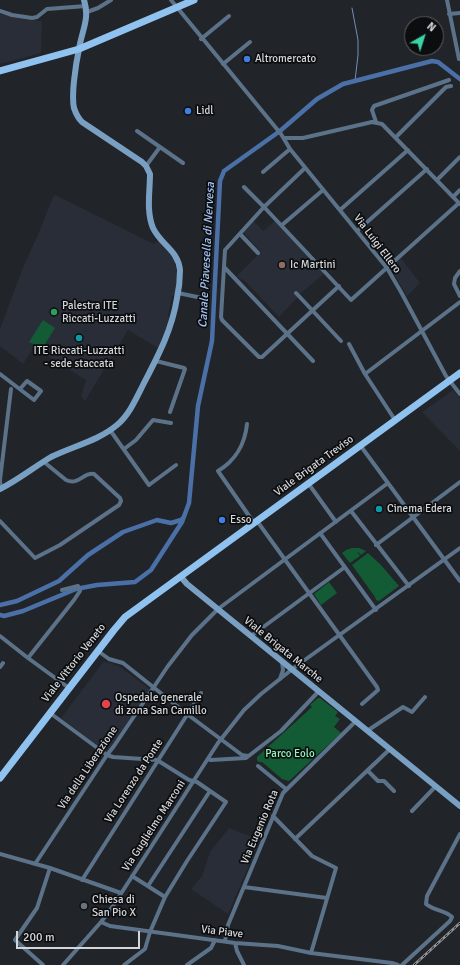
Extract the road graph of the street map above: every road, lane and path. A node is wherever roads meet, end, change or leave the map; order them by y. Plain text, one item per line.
1 (111, 0) edge
2 (171, 0) edge
3 (194, 0) edge
4 (448, 0) edge
5 (85, 6) edge
6 (177, 7) junction
7 (0, 11) edge
8 (460, 13) edge
9 (449, 14) junction
10 (229, 16) dead end
11 (201, 39) junction
12 (250, 42) dead end
13 (79, 49) junction
14 (459, 59) dead end
15 (223, 64) junction
16 (0, 71) edge
17 (449, 80) dead end
18 (451, 86) dead end
19 (376, 122) junction
20 (137, 131) dead end
21 (282, 136) junction
22 (396, 137) junction
23 (160, 148) junction
24 (290, 149) junction
25 (408, 150) junction
26 (460, 157) edge
27 (183, 163) dead end
28 (146, 166) junction
29 (305, 168) junction
30 (427, 169) junction
31 (263, 172) dead end
32 (437, 180) junction
33 (244, 187) dead end
34 (323, 190) junction
35 (460, 190) edge
36 (453, 197) junction
37 (460, 204) edge
38 (264, 207) junction
39 (340, 210) junction
40 (282, 226) junction
41 (357, 231) junction
42 (240, 234) junction
43 (258, 253) dead end
44 (224, 267) junction
45 (387, 268) junction
46 (460, 271) edge
47 (339, 286) junction
48 (178, 293) junction
49 (296, 293) dead end
50 (460, 296) edge
51 (207, 300) dead end
52 (460, 302) edge
53 (312, 310) junction
54 (422, 331) junction
55 (287, 333) junction
56 (341, 341) dead end
57 (349, 344) dead end
58 (156, 361) junction
59 (313, 361) dead end
60 (460, 373) edge
61 (0, 374) edge
62 (365, 374) junction
63 (449, 380) junction
64 (11, 389) dead end
65 (20, 389) junction
66 (460, 394) edge
67 (170, 412) dead end
68 (395, 420) junction
69 (171, 423) dead end
70 (247, 424) dead end
71 (110, 430) junction
72 (360, 445) junction
73 (124, 449) junction
74 (44, 462) junction
75 (176, 465) dead end
76 (460, 482) edge
77 (308, 483) junction
78 (388, 483) junction
79 (1, 489) edge
80 (351, 511) junction
81 (414, 517) junction
82 (0, 521) edge
83 (255, 522) junction
84 (336, 522) junction
85 (320, 533) junction
86 (376, 545) junction
87 (460, 548) edge
88 (285, 559) junction
89 (445, 559) junction
90 (345, 567) junction
91 (189, 571) junction
92 (181, 577) junction
93 (460, 581) edge
94 (187, 584) junction
95 (409, 586) junction
96 (62, 590) dead end
97 (310, 594) junction
98 (218, 609) junction
99 (376, 610) junction
100 (0, 636) edge
101 (251, 636) junction
102 (340, 636) junction
103 (98, 651) junction
104 (28, 658) junction
105 (281, 660) junction
106 (3, 663) dead end
107 (0, 667) edge
108 (292, 670) junction
109 (279, 680) junction
110 (69, 688) junction
111 (154, 688) junction
112 (319, 691) junction
113 (201, 693) dead end
114 (425, 697) dead end
115 (362, 704) dead end
116 (50, 713) junction
117 (187, 714) junction
118 (356, 721) junction
119 (368, 731) junction
120 (221, 739) junction
121 (390, 749) junction
122 (106, 755) junction
123 (242, 757) junction
124 (208, 759) junction
125 (157, 760) junction
126 (258, 766) dead end
127 (368, 771) junction
128 (0, 778) edge
129 (194, 781) junction
130 (436, 786) junction
131 (286, 789) junction
132 (394, 791) dead end
133 (210, 792) junction
134 (460, 806) edge
135 (412, 811) dead end
136 (273, 816) junction
137 (460, 834) edge
138 (295, 839) junction
139 (0, 854) edge
140 (35, 864) junction
141 (50, 868) junction
142 (132, 876) junction
143 (82, 880) junction
144 (148, 886) junction
145 (244, 887) junction
146 (122, 893) junction
147 (166, 897) junction
148 (327, 898) junction
149 (101, 922) junction
150 (150, 932) junction
151 (215, 940) junction
152 (225, 942) junction
153 (235, 943) junction
154 (311, 953) junction
155 (43, 965) edge
156 (63, 965) edge
157 (124, 965) edge
158 (187, 965) edge
159 (244, 965) edge
160 (398, 965) edge
161 (402, 965) edge

1 - 5 street
2 - 6 street, Via Luigi Ellero
3 - 6 main road
4 - 9 street
5 - 7 street
5 - 13 street
6 - 11 street, Via Luigi Ellero
6 - 13 main road
8 - 9 street
9 - 14 street
10 - 11 street
11 - 15 street, Via Luigi Ellero
12 - 15 street
13 - 16 main road
13 - 28 street
15 - 21 street, Via Luigi Ellero
17 - 19 street
18 - 22 street
19 - 21 street
19 - 22 street
20 - 23 street
21 - 24 street, Via Luigi Ellero
22 - 25 street
23 - 27 street
23 - 28 street
24 - 29 street, Via Luigi Ellero
24 - 31 street
25 - 30 street
25 - 39 street
26 - 32 street
28 - 48 street
29 - 34 street, Via Luigi Ellero
29 - 38 street
30 - 32 street
30 - 41 street
32 - 36 street
33 - 38 street
34 - 39 street, Via Luigi Ellero
34 - 40 street
35 - 36 street
36 - 37 street
37 - 45 street
38 - 40 street
38 - 42 street
39 - 41 street, Via Luigi Ellero
40 - 47 street
41 - 45 street, Via Luigi Ellero
42 - 43 street
42 - 44 street
44 - 55 street
44 - 55 street
45 - 47 street
45 - 54 street, Via Luigi Ellero
46 - 50 street
47 - 53 street
48 - 51 street
48 - 58 street
49 - 53 street
52 - 54 street
53 - 55 street
53 - 56 street
54 - 62 street
54 - 63 street, Via Luigi Ellero
55 - 59 street
57 - 62 street
58 - 67 street
58 - 71 street
60 - 63 main road, Viale Brigata Treviso
61 - 65 street
62 - 68 street
63 - 66 street, Via Luigi Ellero
63 - 68 main road, Viale Brigata Treviso
64 - 79 street
65 - 65 street
68 - 72 main road, Viale Brigata Treviso
69 - 73 street
70 - 83 street
71 - 73 street
71 - 74 street
72 - 77 main road, Viale Brigata Treviso
72 - 78 street
73 - 75 street
74 - 79 street
74 - 82 street
76 - 81 street
77 - 83 main road, Viale Brigata Treviso
77 - 84 street
78 - 80 street, Via della Liberazione
78 - 81 street
80 - 84 street, Via della Liberazione
80 - 86 street
81 - 86 street
81 - 89 street
83 - 88 street
83 - 91 main road, Viale Brigata Treviso
84 - 85 street, Via della Liberazione
85 - 88 street, Via della Liberazione
85 - 90 street
86 - 95 street
87 - 89 street, Via Guglielmo Marconi
88 - 97 street
88 - 98 street, Via della Liberazione
89 - 93 street
89 - 95 street, Via Guglielmo Marconi
90 - 97 street
90 - 99 street
91 - 92 main road, Viale Brigata Treviso
91 - 94 street
92 - 94 street, Viale Brigata Marche
92 - 103 main road, Viale Vittorio Veneto
94 - 98 street, Viale Brigata Marche
95 - 99 street, Via Guglielmo Marconi
96 - 104 street
97 - 101 street
97 - 102 street
98 - 101 street, Viale Brigata Marche
98 - 111 street, Via della Liberazione
99 - 102 street, Via Guglielmo Marconi
100 - 104 street
101 - 105 street, Viale Brigata Marche
102 - 108 street, Via Guglielmo Marconi
102 - 115 street
103 - 110 main road, Viale Vittorio Veneto
103 - 111 street
104 - 110 street
105 - 108 street, Viale Brigata Marche
105 - 109 street
106 - 107 street
108 - 109 street, Via Guglielmo Marconi
108 - 112 street, Viale Brigata Marche
109 - 120 street, Via Guglielmo Marconi
110 - 116 main road, Viale Vittorio Veneto
111 - 117 street
111 - 122 street, Via della Liberazione
112 - 118 street, Viale Brigata Marche
112 - 123 street
113 - 117 street, Via Lorenzo da Ponte
114 - 119 street
116 - 122 street
116 - 128 main road, Viale Vittorio Veneto
117 - 120 street
117 - 125 street, Via Lorenzo da Ponte
118 - 119 street, Viale Brigata Marche
118 - 131 street, Via Eugenio Rota
119 - 121 street, Viale Brigata Marche
120 - 123 street
120 - 124 street, Via Guglielmo Marconi
121 - 127 street
121 - 130 street, Viale Brigata Marche
122 - 125 street
122 - 140 street, Via della Liberazione
123 - 124 street
124 - 129 street, Via Guglielmo Marconi
125 - 129 street
125 - 143 street, Via Lorenzo da Ponte
126 - 131 street
127 - 132 street
127 - 138 street
129 - 133 street
129 - 142 street, Via Guglielmo Marconi
130 - 134 street, Viale Brigata Marche
130 - 135 street
131 - 136 street, Via Eugenio Rota
133 - 144 street
133 - 147 street
136 - 138 street
136 - 145 street, Via Eugenio Rota
137 - 161 street
138 - 148 street
139 - 140 street
140 - 141 street
141 - 143 street
141 - 155 street
142 - 144 street
142 - 146 street, Via Guglielmo Marconi
143 - 146 street
144 - 147 street
145 - 148 street
145 - 152 street, Via Eugenio Rota
146 - 149 street, Via Guglielmo Marconi
147 - 150 street
148 - 154 street
149 - 150 street, Via Piave
149 - 156 street
150 - 151 street, Via Piave
150 - 157 street
151 - 152 street, Via Piave
151 - 158 street
152 - 153 street, Via Piave
153 - 154 street, Via Piave
153 - 159 street
154 - 160 street, Via Piave

